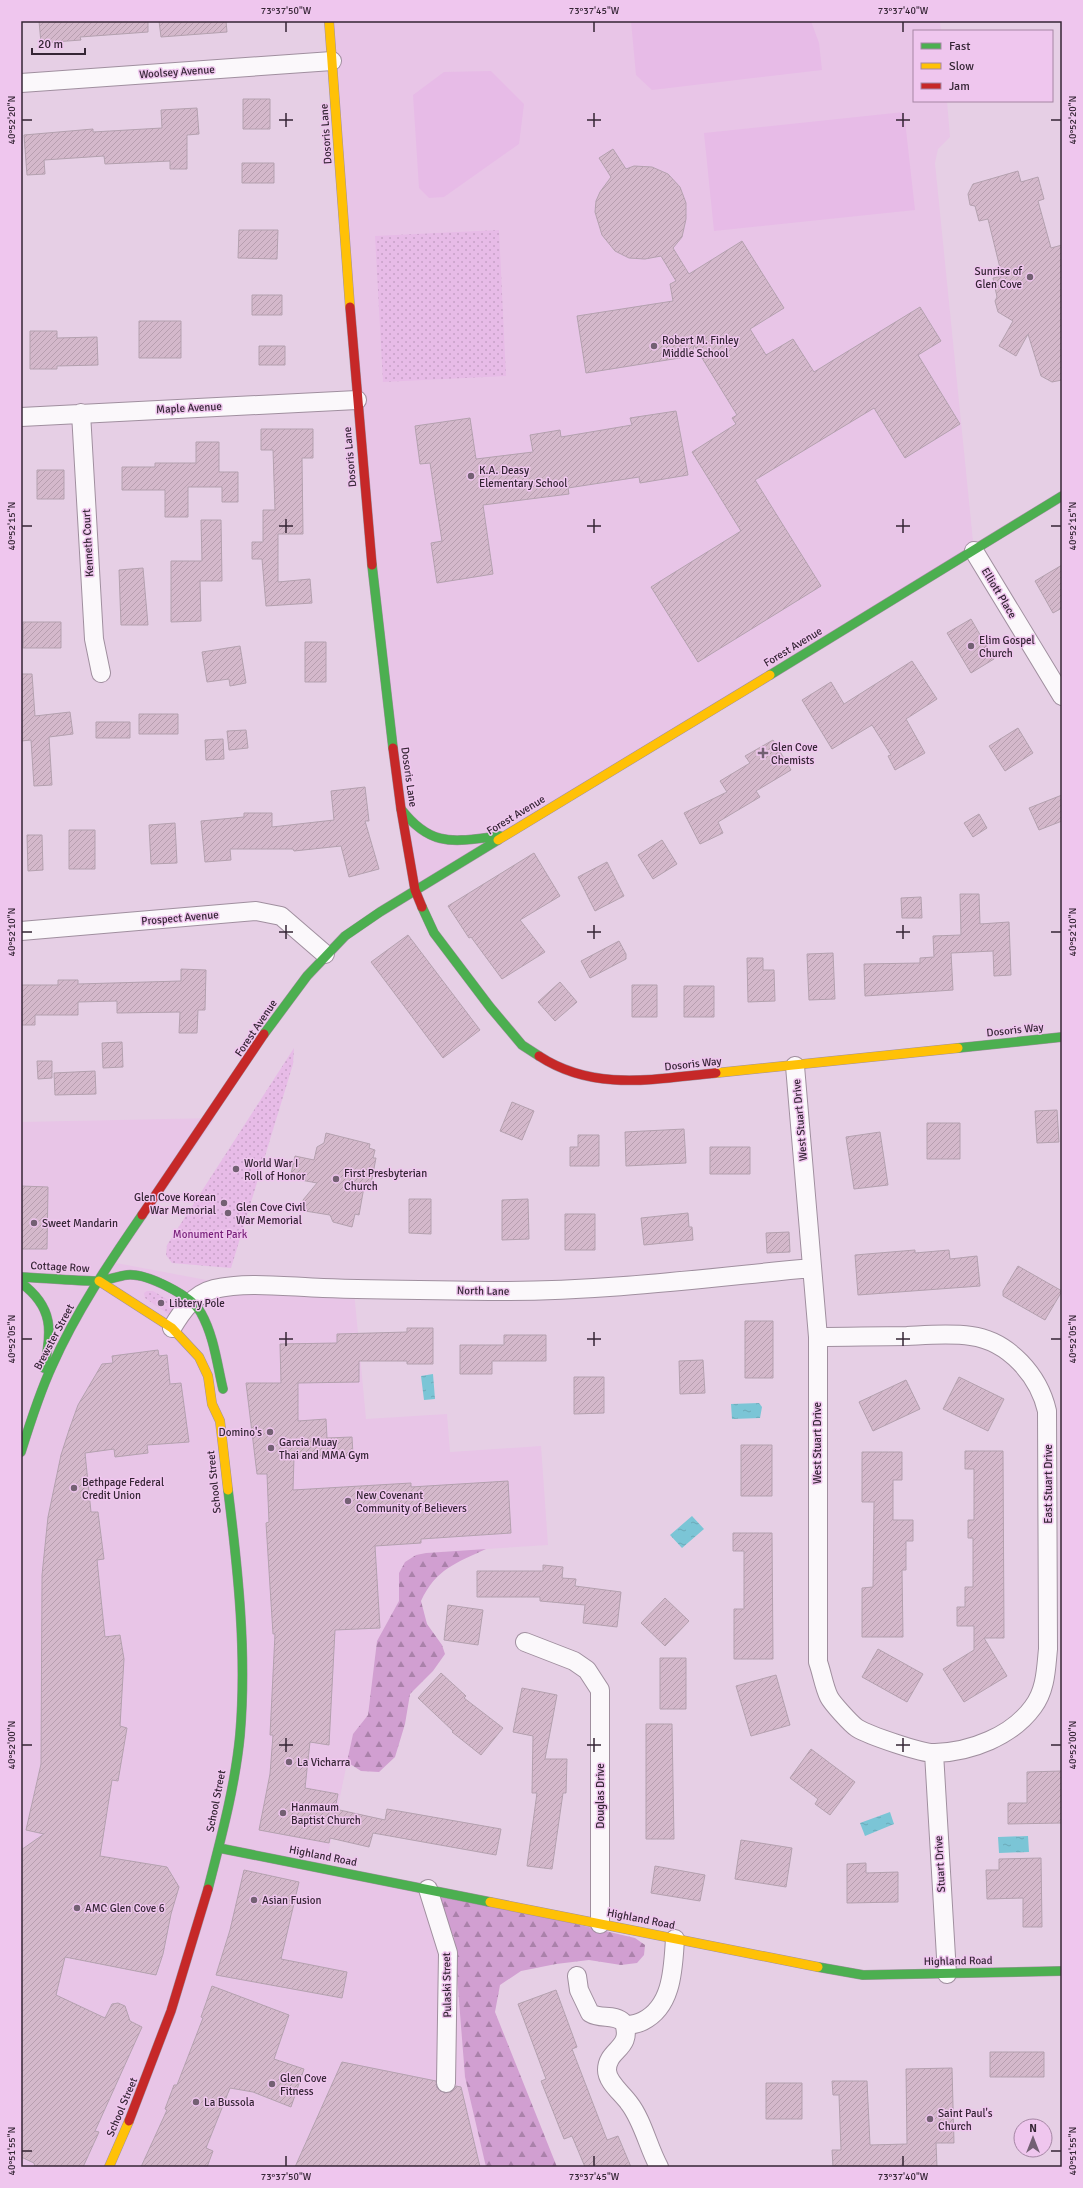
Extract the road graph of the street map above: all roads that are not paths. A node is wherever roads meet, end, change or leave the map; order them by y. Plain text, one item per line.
1 (329, 21) edge
2 (332, 61) junction
3 (21, 83) edge
4 (357, 400) junction
5 (81, 413) junction
6 (21, 416) edge
7 (1062, 496) edge
8 (974, 551) junction
9 (101, 673) dead end
10 (1062, 696) edge
11 (400, 809) junction
12 (504, 836) junction
13 (415, 890) junction
14 (21, 931) edge
15 (326, 954) junction
16 (1062, 1037) edge
17 (795, 1066) junction
18 (811, 1268) junction
19 (21, 1277) edge
20 (99, 1281) junction
21 (21, 1283) edge
22 (191, 1300) junction
23 (172, 1328) junction
24 (818, 1338) junction
25 (38, 1396) junction
26 (220, 1421) junction
27 (21, 1452) edge
28 (525, 1642) dead end
29 (934, 1753) junction
30 (218, 1848) junction
31 (428, 1889) junction
32 (600, 1924) junction
33 (675, 1939) junction
34 (1062, 1971) edge
35 (947, 1974) junction
36 (577, 1976) dead end
37 (625, 2026) junction
38 (446, 2084) dead end
39 (109, 2167) edge
40 (659, 2167) edge

1 - 2 street, Dosoris Lane
2 - 3 street, Woolsey Avenue
2 - 4 street, Dosoris Lane
4 - 5 street, Maple Avenue
4 - 11 street, Dosoris Lane
5 - 6 street, Maple Avenue
5 - 9 street, Kenneth Court
7 - 8 street, Forest Avenue
8 - 10 street, Elliott Place
8 - 12 street, Forest Avenue
11 - 12 street
11 - 13 street, Dosoris Lane
12 - 13 street, Forest Avenue
13 - 15 street, Forest Avenue
13 - 17 street, Dosoris Way
14 - 15 street, Prospect Avenue
15 - 20 street, Forest Avenue
16 - 17 street, Dosoris Way
17 - 18 street, West Stuart Drive
18 - 22 street, North Lane
18 - 24 street, West Stuart Drive
19 - 20 street, Cottage Row
20 - 22 street, School Street
20 - 23 street, School Street
20 - 25 street, Brewster Street
21 - 25 street
22 - 23 street, North Lane
22 - 26 street, School Street
23 - 26 street, School Street
24 - 29 street, West Stuart Drive
24 - 29 street, East Stuart Drive
25 - 27 street, Brewster Street
26 - 30 street, School Street
28 - 32 street, Douglas Drive
29 - 35 street, Stuart Drive
30 - 31 street, Highland Road
30 - 39 street, School Street
31 - 32 street, Highland Road
31 - 38 street, Pulaski Street
32 - 33 street, Highland Road
33 - 35 street, Highland Road
33 - 37 street
34 - 35 street, Highland Road
36 - 37 street
37 - 40 street

